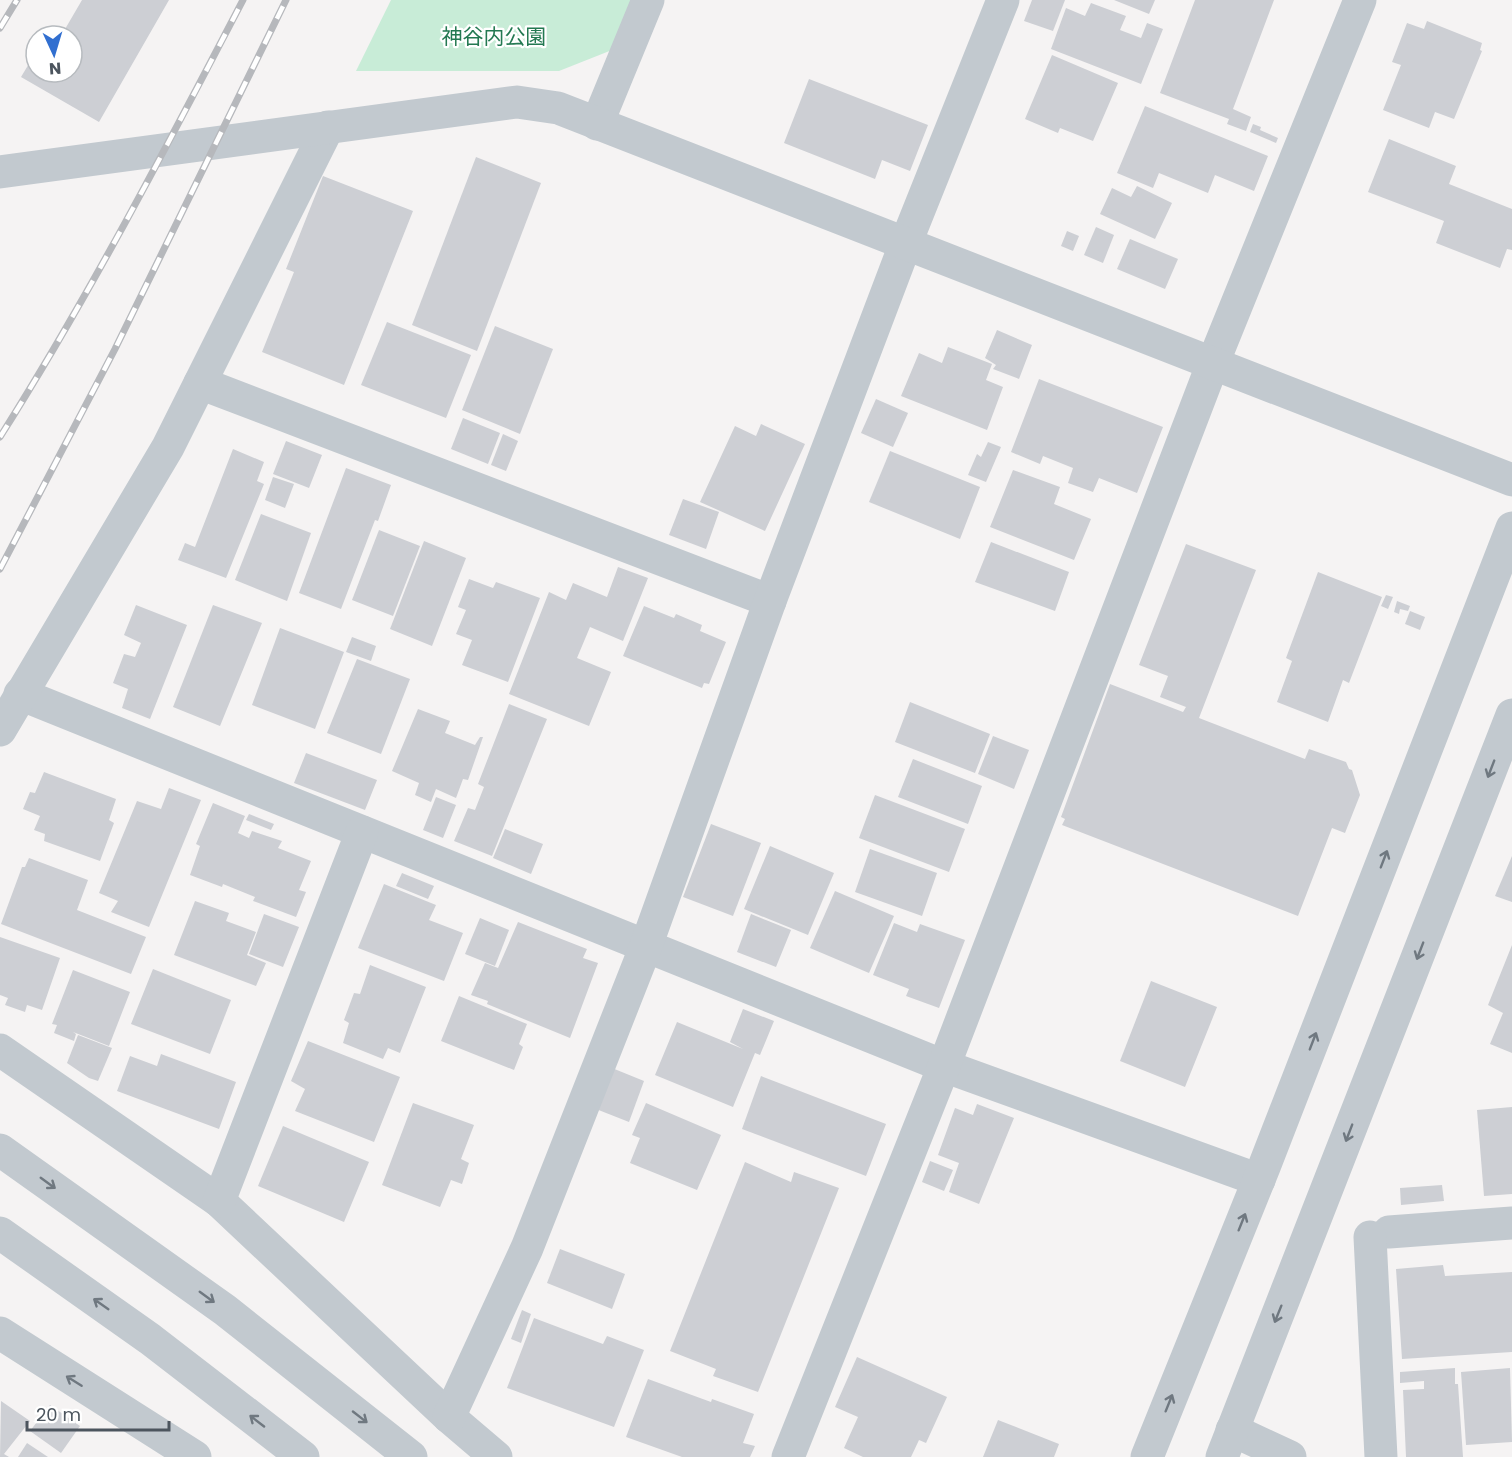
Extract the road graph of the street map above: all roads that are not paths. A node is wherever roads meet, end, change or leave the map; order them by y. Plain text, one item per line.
1 (648, 0) edge
2 (1003, 0) edge
3 (1360, 0) edge
4 (597, 124) junction
5 (328, 126) junction
6 (0, 172) edge
7 (905, 245) junction
8 (1213, 363) junction
9 (200, 383) junction
10 (1512, 480) edge
11 (1512, 528) edge
12 (770, 601) junction
13 (20, 694) junction
14 (1512, 715) edge
15 (0, 730) edge
16 (362, 832) junction
17 (646, 946) junction
18 (0, 1050) edge
19 (944, 1066) junction
20 (0, 1150) edge
21 (1259, 1180) junction
22 (219, 1201) junction
23 (1512, 1223) edge
24 (0, 1233) edge
25 (0, 1334) edge
26 (448, 1417) junction
27 (1227, 1443) edge
28 (195, 1457) edge
29 (303, 1457) edge
30 (411, 1457) edge
31 (496, 1457) edge
32 (789, 1457) edge
33 (1147, 1457) edge
34 (1290, 1457) edge
35 (1381, 1457) edge

1 - 4 street
2 - 7 street
3 - 8 street
4 - 5 street
4 - 7 street
5 - 6 street
5 - 9 street
7 - 8 street
7 - 12 street
8 - 10 street
8 - 19 street
9 - 12 street
9 - 13 street
21 -> 11 street
12 - 17 street
13 - 15 street
13 - 16 street
14 -> 27 street
16 - 17 street
16 - 22 street
17 - 19 street
17 - 26 street
18 - 22 street
19 - 21 street
19 - 32 street
20 -> 30 street
33 -> 21 street
22 - 26 street
23 - 35 street
29 -> 24 street
28 -> 25 street
26 - 31 street
27 - 34 street

